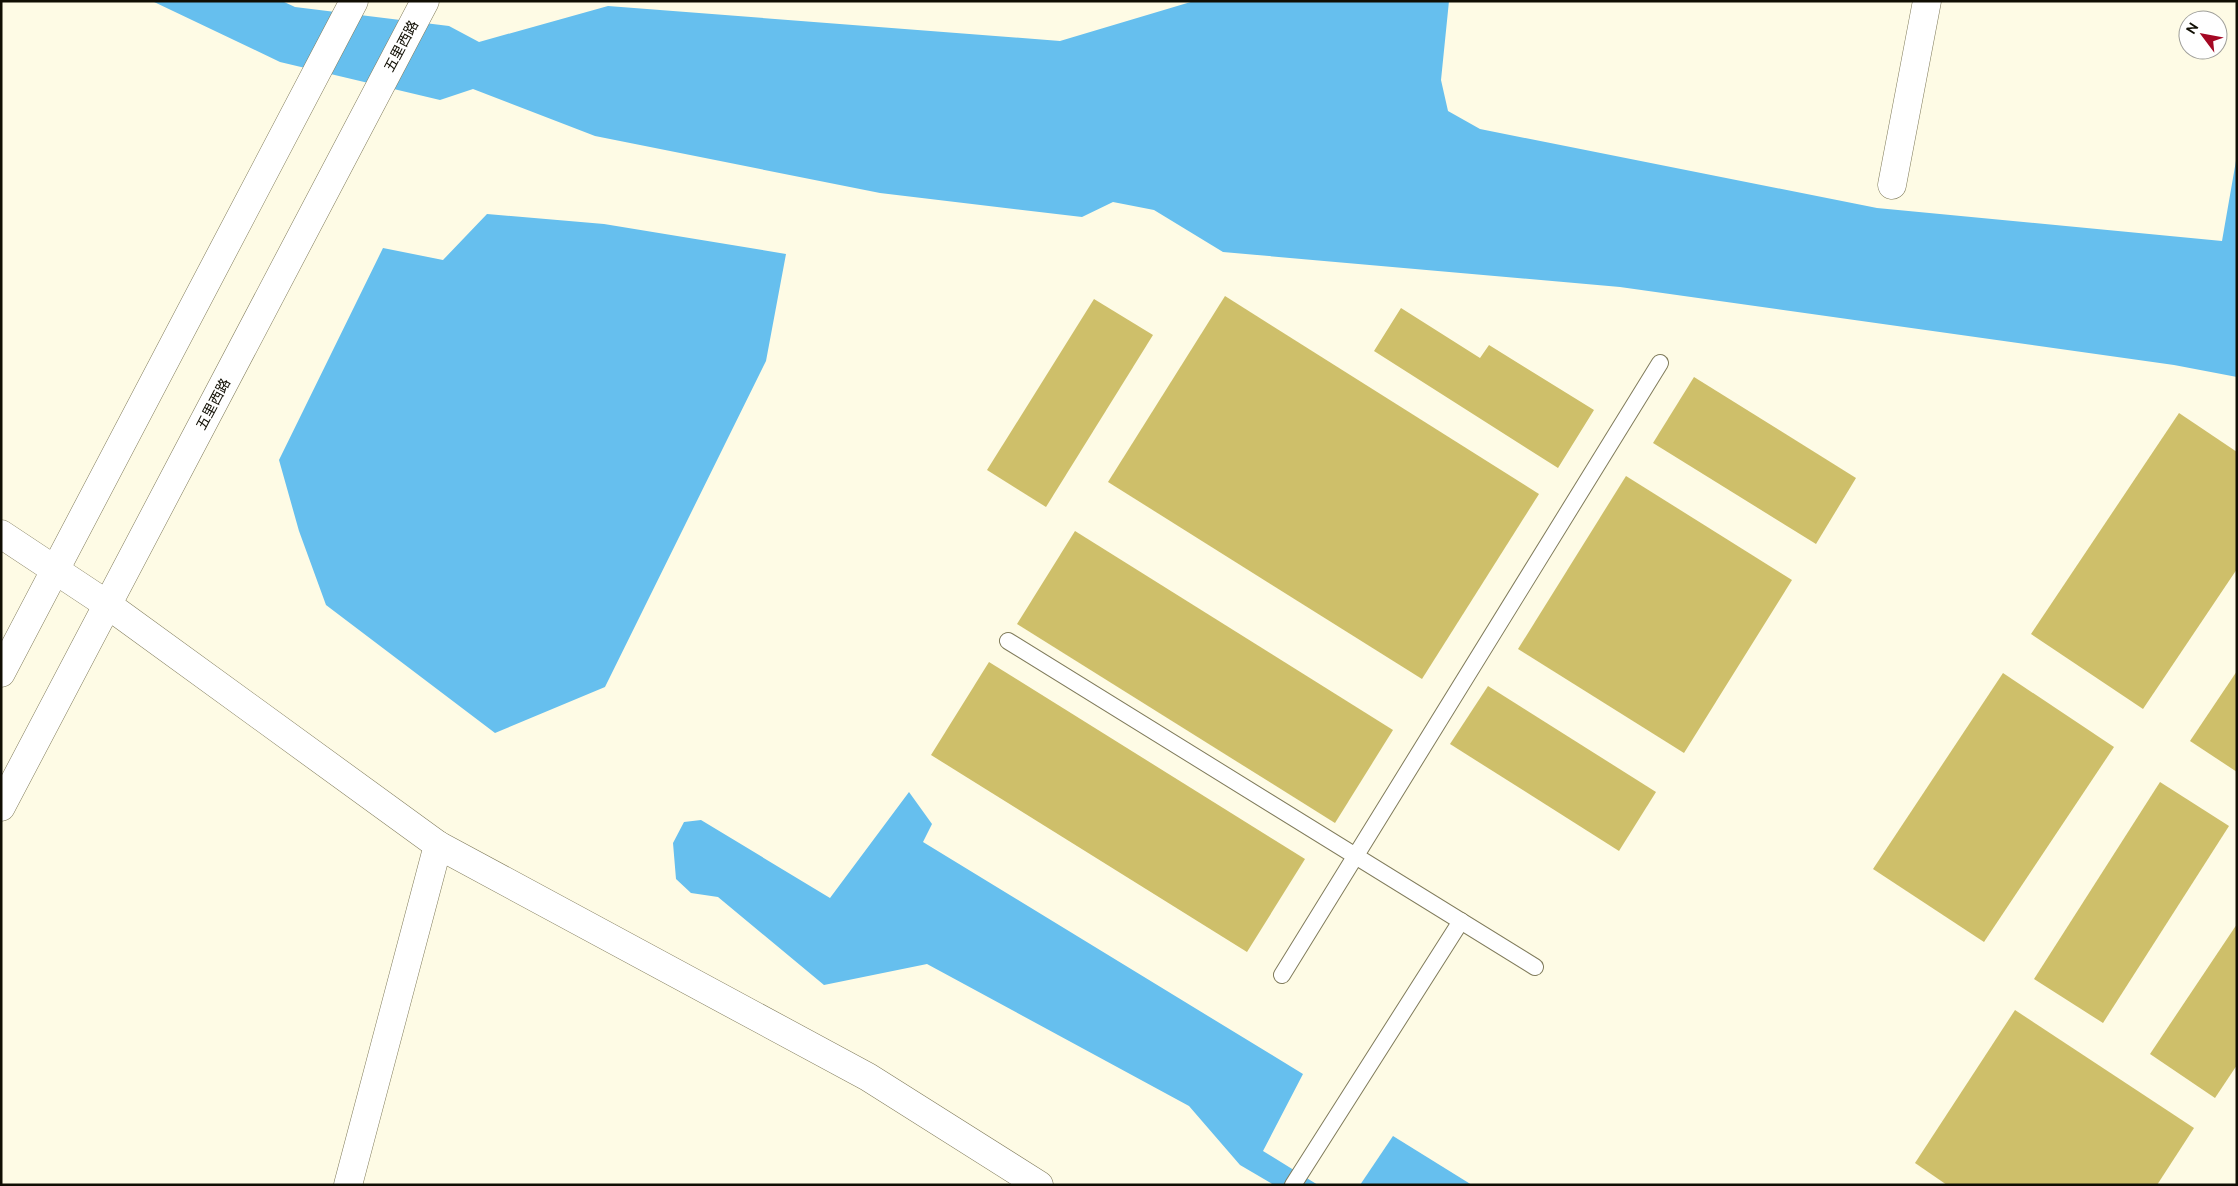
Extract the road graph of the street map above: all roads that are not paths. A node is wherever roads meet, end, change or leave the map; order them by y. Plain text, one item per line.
1 (354, 1) edge
2 (425, 1) edge
3 (1927, 1) edge
4 (1892, 185) dead end
5 (1660, 363) dead end
6 (1, 534) edge
7 (55, 568) junction
8 (108, 605) junction
9 (1008, 640) dead end
10 (1, 673) edge
11 (1, 807) edge
12 (438, 845) junction
13 (1356, 856) junction
14 (1461, 921) junction
15 (1535, 967) dead end
16 (1282, 975) dead end
17 (348, 1185) edge
18 (1039, 1185) edge
19 (1294, 1185) edge

1 - 7 main road
2 - 8 main road, 五里西路
3 - 4 main road
5 - 13 lane
6 - 7 main road
7 - 8 main road
7 - 10 main road
8 - 11 main road, 五里西路
8 - 12 main road
9 - 13 lane
12 - 17 main road
12 - 18 main road
13 - 14 lane
13 - 16 lane
14 - 15 lane
14 - 19 lane

